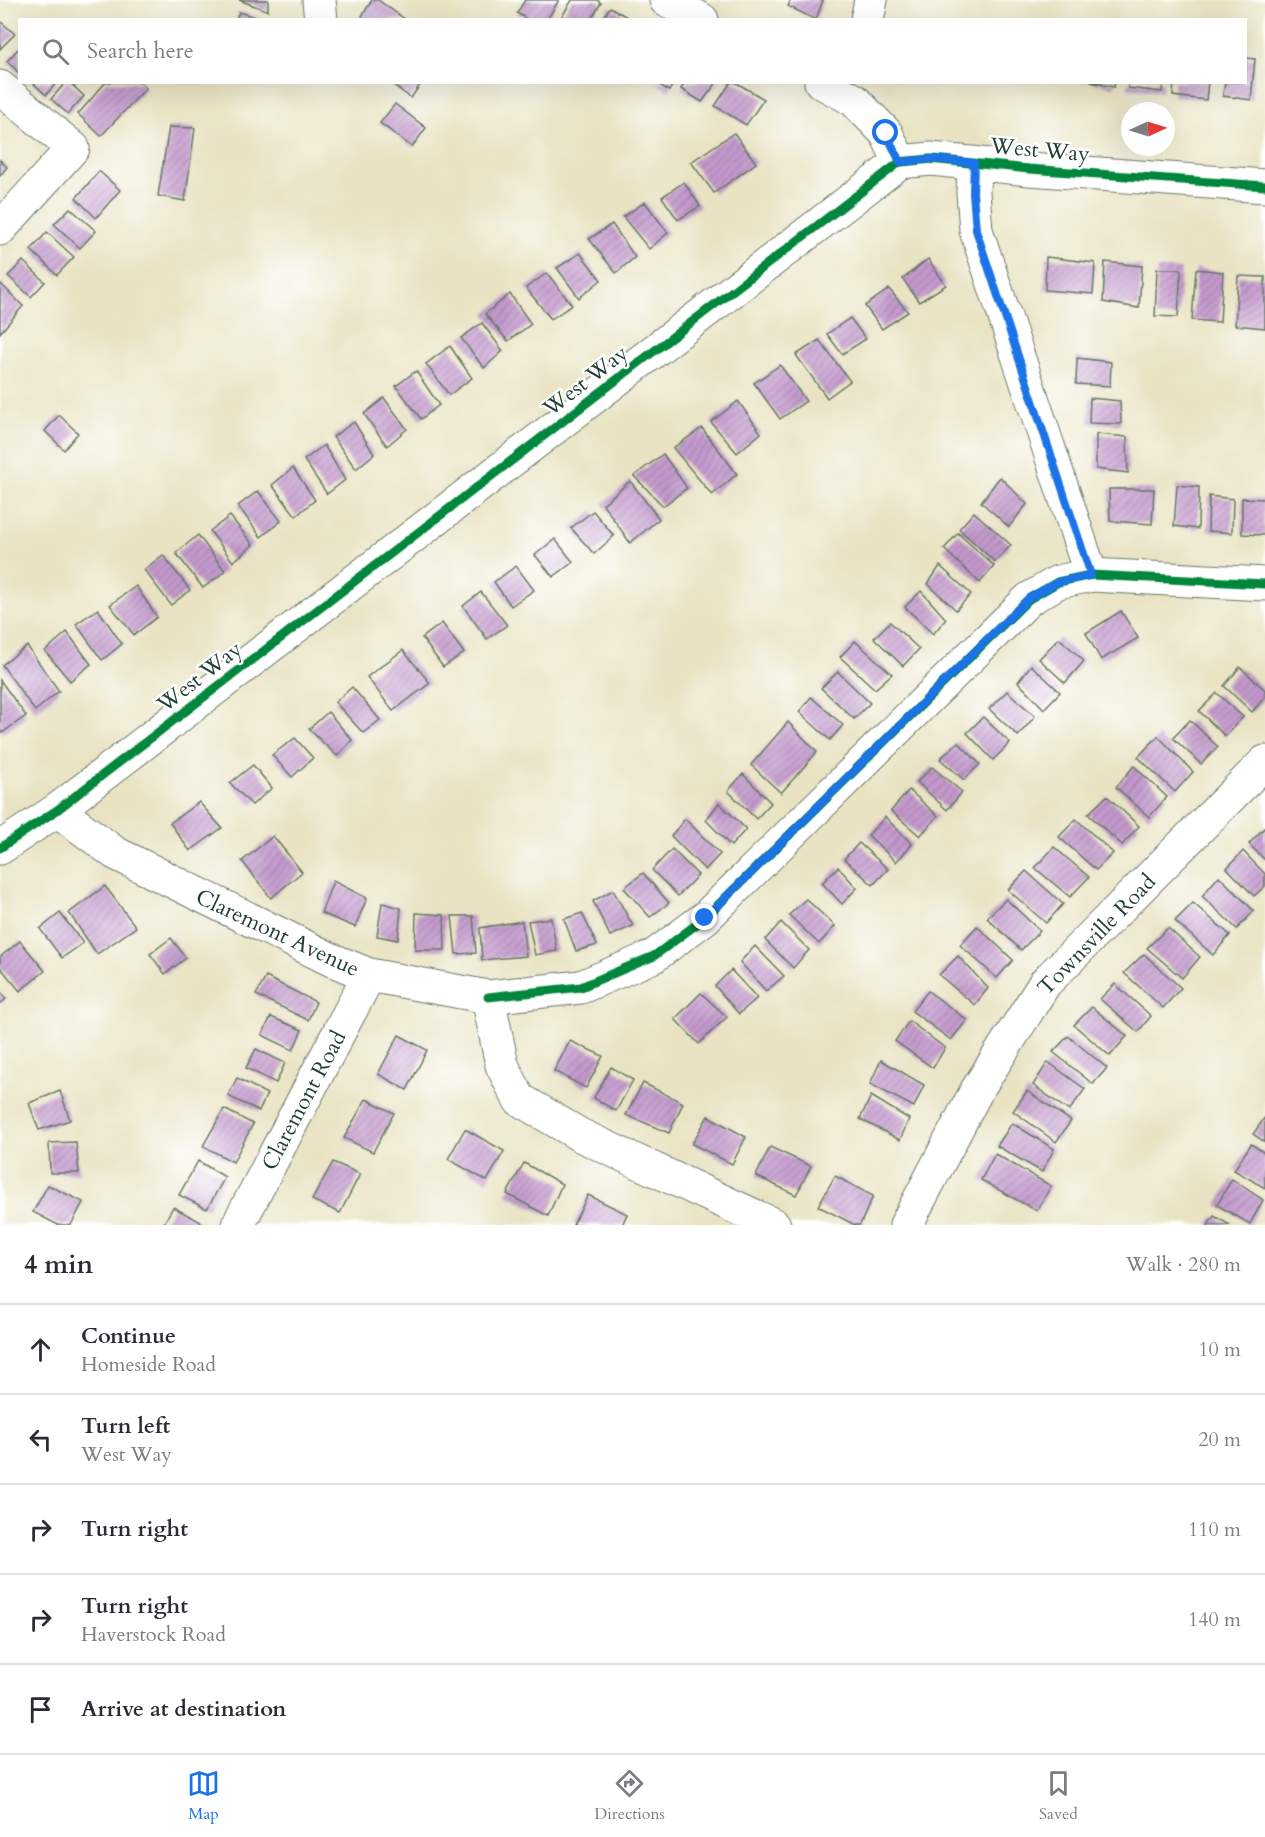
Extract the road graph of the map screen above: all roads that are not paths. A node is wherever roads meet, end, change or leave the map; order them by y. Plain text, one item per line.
1 (319, 0) edge
2 (666, 0) edge
3 (871, 0) edge
4 (321, 18) edge
5 (698, 18) edge
6 (867, 18) edge
7 (828, 84) edge
8 (0, 87) edge
9 (855, 91) edge
10 (900, 162) junction
11 (974, 163) junction
12 (1265, 186) edge
13 (0, 229) edge
14 (1091, 575) junction
15 (1265, 584) edge
16 (1265, 762) edge
17 (57, 810) junction
18 (0, 848) edge
19 (369, 975) junction
20 (488, 997) junction
21 (238, 1225) edge
22 (774, 1225) edge
23 (906, 1225) edge

1 - 4 street
2 - 5 street
3 - 6 street
7 - 9 street
8 - 13 street
9 - 10 street
10 - 11 street, West Way
10 - 17 street, West Way
11 - 12 street, West Way
11 - 14 street
14 - 15 street, Claremont Avenue
14 - 20 street, Claremont Avenue
16 - 23 street, Townsville Road
17 - 18 street, West Way
17 - 19 street, Claremont Avenue
19 - 20 street, Claremont Avenue
19 - 21 street, Claremont Road
20 - 22 street

